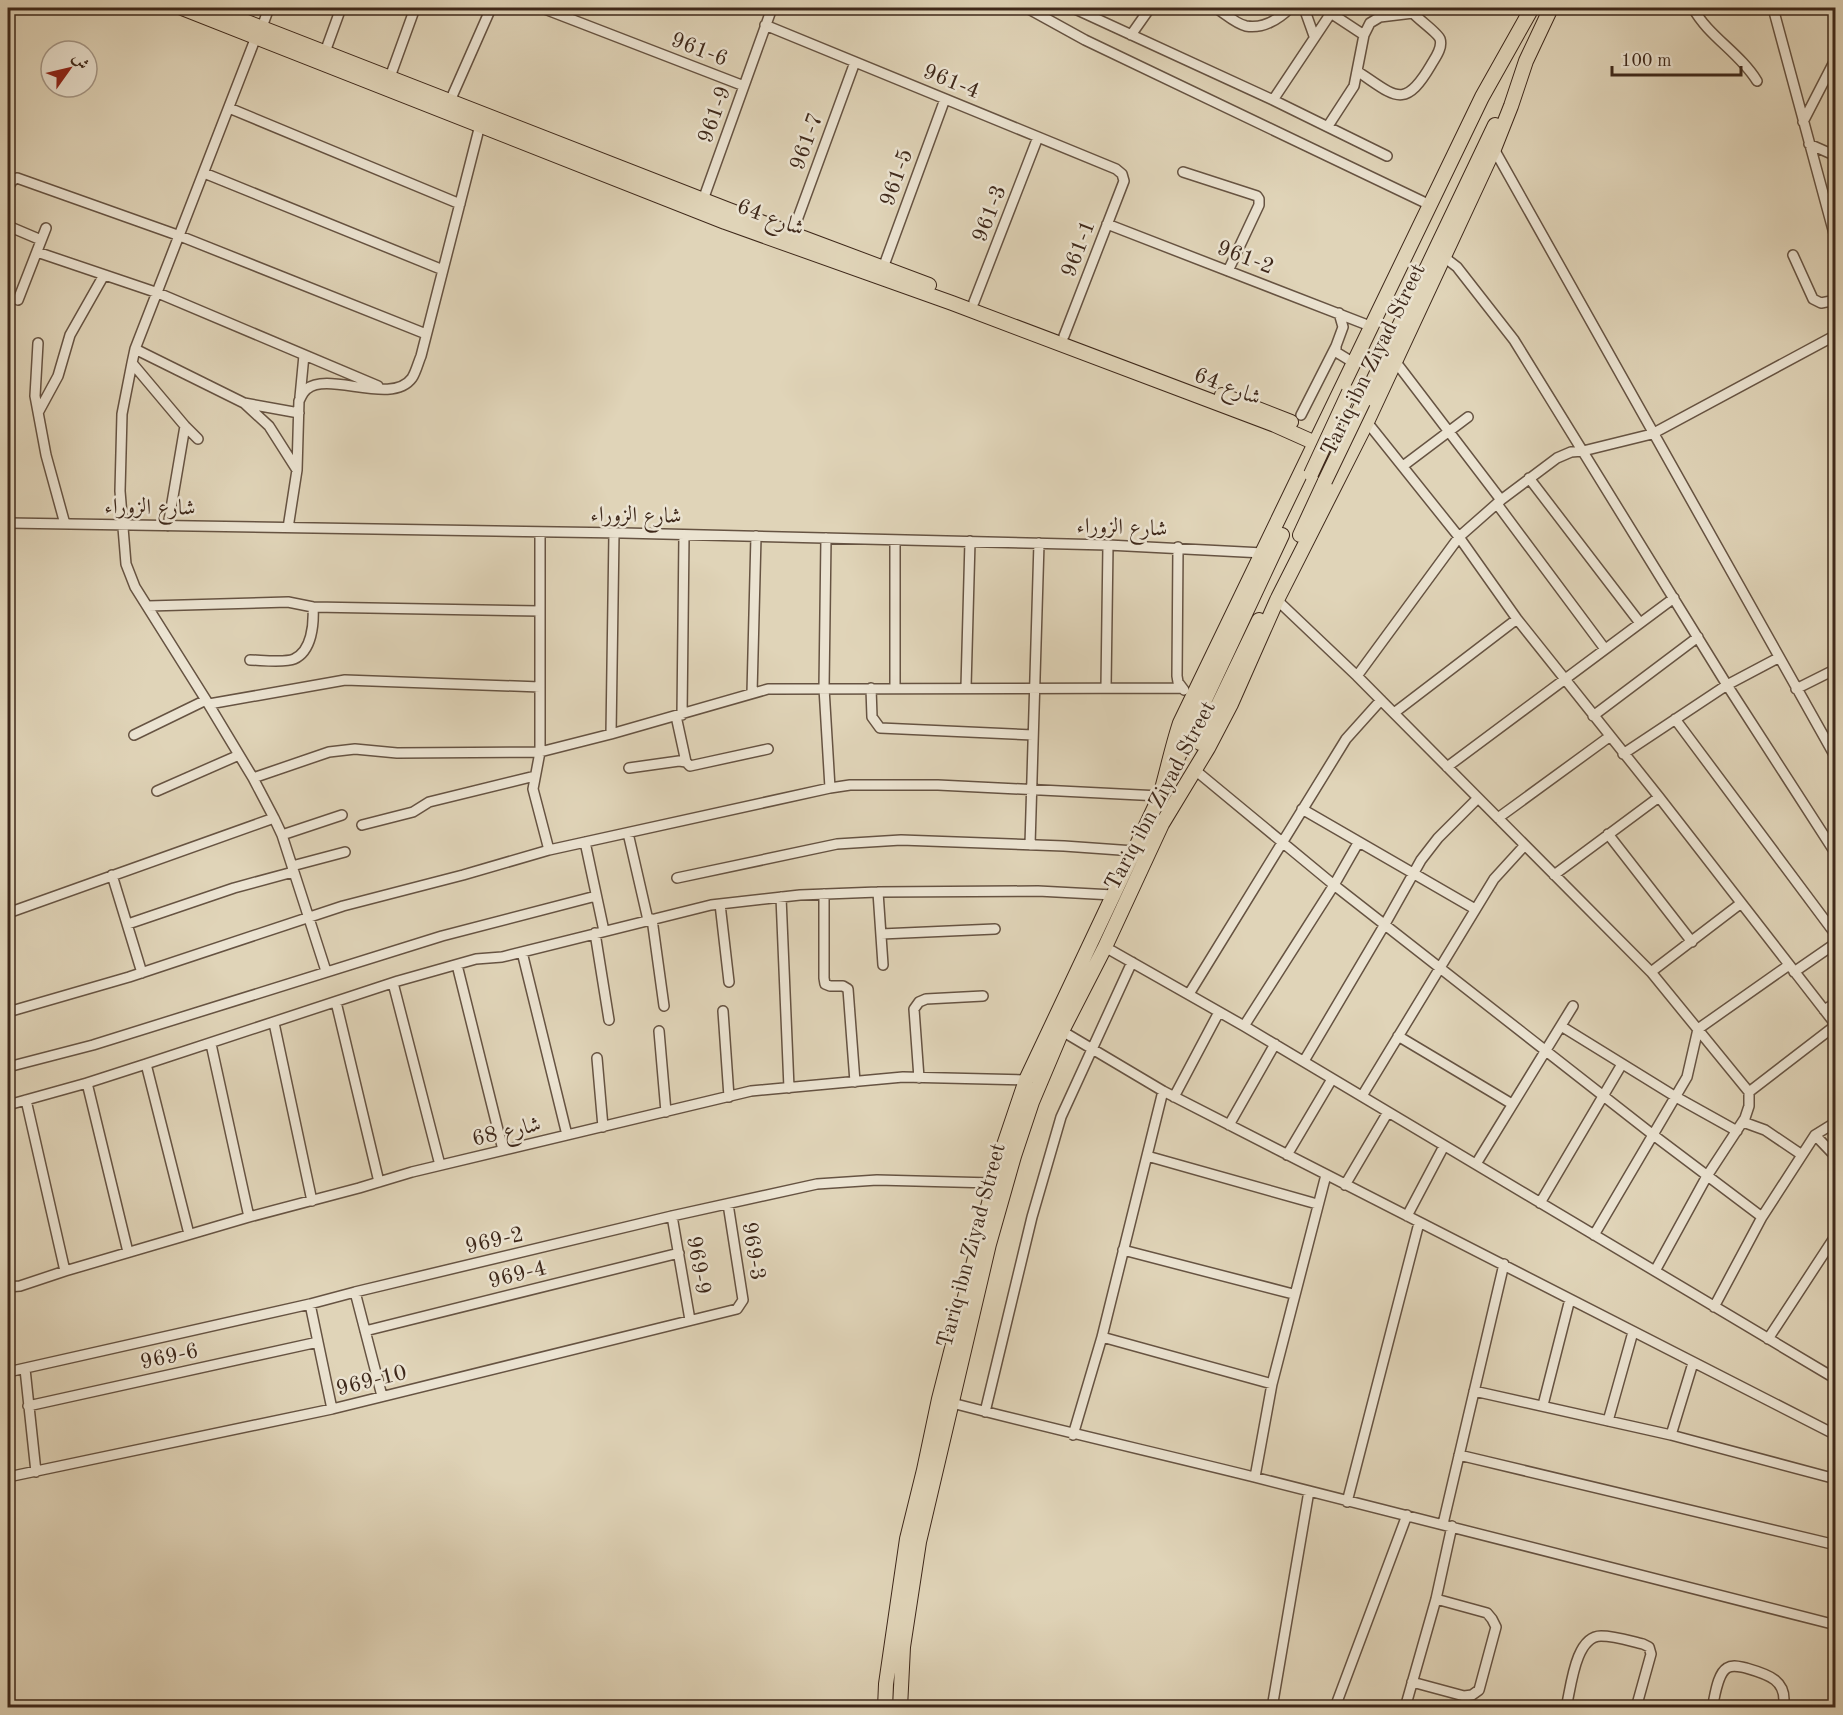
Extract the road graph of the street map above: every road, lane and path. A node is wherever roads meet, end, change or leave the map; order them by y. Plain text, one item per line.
1 (182, 8) edge
2 (211, 8) edge
3 (269, 8) edge
4 (341, 8) edge
5 (415, 8) edge
6 (490, 8) edge
7 (542, 8) edge
8 (772, 8) edge
9 (1027, 8) edge
10 (1073, 8) edge
11 (1150, 8) edge
12 (1216, 8) edge
13 (1290, 8) edge
14 (1304, 8) edge
15 (1532, 8) edge
16 (1551, 8) edge
17 (1693, 8) edge
18 (1773, 8) edge
19 (1327, 10) edge
20 (1415, 10) edge
21 (765, 25) junction
22 (259, 32) junction
23 (1131, 35) junction
24 (1364, 35) junction
25 (1517, 35) junction
26 (1314, 36) junction
27 (325, 52) junction
28 (1836, 58) edge
29 (1526, 61) junction
30 (855, 62) junction
31 (1357, 71) junction
32 (390, 77) junction
33 (1757, 81) dead end
34 (744, 86) junction
35 (945, 99) junction
36 (1273, 100) junction
37 (450, 101) junction
38 (229, 108) junction
39 (1803, 122) junction
40 (480, 125) junction
41 (1328, 126) junction
42 (1038, 137) junction
43 (1809, 144) junction
44 (1494, 150) junction
45 (1388, 156) dead end
46 (1836, 156) edge
47 (204, 172) junction
48 (1183, 172) dead end
49 (1122, 174) joint
50 (8, 188) edge
51 (703, 200) junction
52 (460, 204) junction
53 (1430, 205) junction
54 (1107, 224) junction
55 (8, 226) edge
56 (46, 228) dead end
57 (792, 234) junction
58 (180, 236) junction
59 (41, 240) junction
60 (1836, 241) edge
61 (37, 252) junction
62 (1793, 255) dead end
63 (1444, 257) junction
64 (883, 268) junction
65 (443, 270) junction
66 (1228, 271) junction
67 (104, 275) junction
68 (158, 293) junction
69 (18, 300) dead end
70 (1836, 300) edge
71 (974, 302) junction
72 (1339, 313) junction
73 (1370, 326) junction
74 (426, 334) junction
75 (1836, 335) edge
76 (1064, 336) junction
77 (38, 343) dead end
78 (1336, 346) junction
79 (135, 350) junction
80 (304, 355) junction
81 (1395, 361) junction
82 (132, 363) junction
83 (1354, 363) junction
84 (386, 389) junction
85 (299, 401) junction
86 (244, 403) junction
87 (39, 411) junction
88 (299, 413) junction
89 (1301, 415) dead end
90 (1468, 417) dead end
91 (1367, 422) junction
92 (185, 426) junction
93 (1449, 431) junction
94 (1652, 434) junction
95 (198, 439) dead end
96 (1317, 439) junction
97 (1583, 451) junction
98 (1351, 454) junction
99 (1403, 466) junction
100 (297, 470) junction
101 (1529, 478) junction
102 (1499, 502) junction
103 (8, 523) edge
104 (64, 524) junction
105 (122, 526) junction
106 (168, 526) junction
107 (288, 528) junction
108 (540, 532) junction
109 (614, 533) junction
110 (684, 535) junction
111 (756, 536) junction
112 (1459, 537) junction
113 (826, 538) junction
114 (895, 540) junction
115 (970, 541) junction
116 (1039, 543) junction
117 (1107, 545) junction
118 (1178, 547) junction
119 (1263, 553) junction
120 (1674, 598) junction
121 (1277, 600) junction
122 (148, 606) junction
123 (314, 607) junction
124 (540, 611) junction
125 (1517, 619) junction
126 (1640, 623) junction
127 (1698, 637) junction
128 (1605, 649) junction
129 (1778, 658) junction
130 (250, 660) dead end
131 (1836, 669) edge
132 (1357, 676) junction
133 (1564, 680) junction
134 (1727, 685) junction
135 (540, 687) junction
136 (895, 687) junction
137 (966, 687) junction
138 (1035, 687) junction
139 (1106, 687) junction
140 (824, 688) junction
141 (871, 688) junction
142 (1182, 688) junction
143 (1796, 689) junction
144 (752, 693) junction
145 (1193, 697) junction
146 (1381, 700) junction
147 (207, 702) junction
148 (1394, 714) junction
149 (679, 715) junction
150 (1593, 716) junction
151 (1675, 719) junction
152 (611, 734) junction
153 (134, 735) dead end
154 (1033, 735) junction
155 (1836, 735) edge
156 (1610, 737) junction
157 (1825, 741) junction
158 (768, 749) dead end
159 (540, 752) junction
160 (1623, 754) junction
161 (239, 755) junction
162 (1836, 758) edge
163 (686, 762) junction
164 (1447, 767) junction
165 (629, 768) dead end
166 (1195, 770) junction
167 (534, 776) junction
168 (253, 778) junction
169 (830, 788) junction
170 (1031, 790) junction
171 (157, 791) dead end
172 (1160, 796) junction
173 (1659, 797) junction
174 (1478, 798) junction
175 (1302, 808) junction
176 (342, 815) dead end
177 (274, 818) junction
178 (1498, 818) junction
179 (1162, 824) junction
180 (362, 825) dead end
181 (628, 833) junction
182 (1608, 834) junction
183 (282, 835) junction
184 (1282, 840) junction
185 (585, 842) junction
186 (1358, 843) junction
187 (1030, 845) junction
188 (1525, 845) junction
189 (549, 850) junction
190 (1134, 851) junction
191 (345, 852) dead end
192 (1836, 854) edge
193 (292, 869) junction
194 (1413, 874) junction
195 (112, 875) junction
196 (1554, 875) junction
197 (677, 878) dead end
198 (1334, 885) junction
199 (878, 892) junction
200 (824, 894) junction
201 (1113, 895) junction
202 (596, 896) junction
203 (781, 897) junction
204 (720, 904) junction
205 (1740, 904) junction
206 (1475, 909) junction
207 (8, 913) edge
208 (308, 918) junction
209 (650, 920) junction
210 (128, 924) junction
211 (1385, 924) junction
212 (995, 929) dead end
213 (600, 932) junction
214 (881, 934) junction
215 (1836, 935) edge
216 (1692, 942) junction
217 (1836, 943) edge
218 (1105, 946) junction
219 (522, 952) junction
220 (1132, 962) junction
221 (457, 965) junction
222 (883, 965) dead end
223 (1440, 966) junction
224 (1791, 969) junction
225 (326, 971) junction
226 (1651, 972) junction
227 (142, 973) junction
228 (729, 982) dead end
229 (393, 983) junction
230 (1189, 994) junction
231 (983, 996) dead end
232 (336, 1002) junction
233 (1836, 1003) edge
234 (664, 1006) dead end
235 (1573, 1006) dead end
236 (1824, 1010) junction
237 (723, 1011) dead end
238 (8, 1012) edge
239 (1219, 1012) junction
240 (609, 1020) dead end
241 (274, 1023) junction
242 (1836, 1025) edge
243 (1244, 1026) junction
244 (1562, 1026) junction
245 (1698, 1029) junction
246 (659, 1031) dead end
247 (1062, 1031) junction
248 (1398, 1036) junction
249 (211, 1044) junction
250 (1275, 1044) junction
251 (1092, 1048) junction
252 (1545, 1050) junction
253 (597, 1058) dead end
254 (1304, 1062) junction
255 (147, 1064) junction
256 (1622, 1064) junction
257 (8, 1067) edge
258 (920, 1078) junction
259 (1332, 1079) junction
260 (1026, 1080) junction
261 (855, 1082) junction
262 (87, 1083) junction
263 (789, 1088) junction
264 (1163, 1091) junction
265 (1749, 1092) junction
266 (1604, 1095) junction
267 (1362, 1096) junction
268 (729, 1097) junction
269 (1174, 1097) junction
270 (1676, 1097) junction
271 (26, 1100) junction
272 (1512, 1104) junction
273 (8, 1105) edge
274 (666, 1112) junction
275 (1388, 1112) junction
276 (1743, 1122) junction
277 (1836, 1122) edge
278 (1229, 1125) junction
279 (603, 1126) junction
280 (1737, 1131) junction
281 (1652, 1134) junction
282 (567, 1135) junction
283 (1815, 1135) junction
284 (1444, 1146) junction
285 (502, 1150) junction
286 (1287, 1155) junction
287 (1802, 1155) junction
288 (1147, 1156) junction
289 (1836, 1157) edge
290 (1476, 1164) junction
291 (440, 1165) junction
292 (1326, 1175) junction
293 (1707, 1176) junction
294 (379, 1182) junction
295 (993, 1183) junction
296 (1345, 1185) junction
297 (312, 1200) junction
298 (1540, 1203) junction
299 (728, 1204) junction
300 (1317, 1204) junction
301 (672, 1216) junction
302 (1407, 1216) junction
303 (1762, 1216) junction
304 (249, 1217) junction
305 (1419, 1223) junction
306 (189, 1234) junction
307 (1594, 1235) junction
308 (1836, 1235) edge
309 (1123, 1250) junction
310 (128, 1252) junction
311 (679, 1253) junction
312 (1504, 1264) junction
313 (64, 1271) junction
314 (1655, 1271) junction
315 (8, 1287) edge
316 (355, 1292) junction
317 (1293, 1294) junction
318 (1570, 1299) junction
319 (310, 1304) junction
320 (741, 1305) joint
321 (1714, 1307) junction
322 (690, 1320) junction
323 (365, 1331) junction
324 (1633, 1332) junction
325 (1102, 1337) junction
326 (1768, 1339) junction
327 (318, 1342) junction
328 (1693, 1363) junction
329 (25, 1369) junction
330 (8, 1372) edge
331 (1836, 1379) edge
332 (1272, 1384) junction
333 (1474, 1391) junction
334 (382, 1396) junction
335 (952, 1403) junction
336 (1543, 1405) junction
337 (28, 1406) junction
338 (332, 1409) junction
339 (985, 1412) junction
340 (1608, 1421) junction
341 (1073, 1435) junction
342 (1671, 1435) junction
343 (1836, 1435) edge
344 (1459, 1455) junction
345 (36, 1472) junction
346 (8, 1477) edge
347 (1255, 1477) junction
348 (1836, 1479) edge
349 (1309, 1491) junction
350 (1347, 1502) junction
351 (1407, 1515) junction
352 (1447, 1525) junction
353 (1836, 1545) edge
354 (1436, 1599) junction
355 (1835, 1624) edge
356 (1412, 1682) junction
357 (1337, 1702) dead end
358 (885, 1707) edge
359 (900, 1707) edge
360 (1272, 1707) edge
361 (1405, 1707) edge
362 (1566, 1707) edge
363 (1636, 1707) edge
364 (1712, 1707) edge
365 (1783, 1707) edge

1 - 22 main road, شارع 64
2 - 22 main road, شارع 64
3 - 22 street
4 - 27 street
5 - 32 street
6 - 37 street
7 - 34 street, 961-6
8 - 21 street, 961-9
9 - 53 street
10 - 23 street
11 - 23 street
12 - 13 street
14 - 26 street
15 - 25 main road, Tariq ibn Ziyad Street
16 - 29 main road, Tariq ibn Ziyad Street
17 - 33 street
18 - 39 street
19 - 24 street
19 - 26 street
20 - 24 street
20 - 31 street
21 - 30 street, 961-4
21 - 34 street, 961-9
22 - 27 main road, شارع 64
22 - 38 street
22 - 40 main road, شارع 64
23 - 36 street
24 - 31 street
25 - 53 main road, Tariq ibn Ziyad Street
25 - 172 main road, bridge
26 - 36 street
27 - 32 main road, شارع 64
28 - 39 street
29 - 44 main road, Tariq ibn Ziyad Street
29 - 179 main road, bridge
30 - 35 street, 961-4
30 - 57 street, 961-7
31 - 41 street
32 - 37 main road, شارع 64
34 - 51 street, 961-9
35 - 42 street, 961-4
35 - 64 street, 961-5
36 - 41 street
37 - 51 main road, شارع 64
38 - 47 street
38 - 52 street
39 - 43 street
40 - 52 street
40 - 96 main road, شارع 64
41 - 45 street
42 - 49 street, 961-4
42 - 71 street, 961-3
43 - 46 street
43 - 60 street
44 - 63 main road, Tariq ibn Ziyad Street
44 - 94 street
47 - 58 street
47 - 65 street
48 - 66 street
49 - 54 street, 961-1
50 - 58 street
51 - 57 main road, شارع 64
52 - 65 street
53 - 73 main road, Tariq ibn Ziyad Street
54 - 66 street, 961-2
54 - 76 street, 961-1
55 - 59 street
56 - 59 street
57 - 64 main road, شارع 64
58 - 68 street
58 - 74 street
59 - 61 street
61 - 67 street
61 - 69 street
62 - 70 street
63 - 81 main road, Tariq ibn Ziyad Street
63 - 97 street
64 - 71 main road, شارع 64
65 - 74 street
66 - 72 street, 961-2
67 - 68 street
67 - 87 street
68 - 79 street
68 - 80 street
71 - 76 main road, شارع 64
72 - 73 street, 961-2
72 - 78 street
73 - 83 main road, Tariq ibn Ziyad Street
74 - 84 street
75 - 94 street
76 - 96 main road, شارع 64
77 - 87 street
78 - 83 street
78 - 89 street
79 - 82 street
79 - 86 street
80 - 84 street
80 - 85 street
81 - 91 main road, Tariq ibn Ziyad Street
81 - 93 street
82 - 92 street
82 - 105 street
83 - 96 main road, Tariq ibn Ziyad Street
84 - 85 street
85 - 88 street
86 - 88 street
86 - 100 street
87 - 104 street
88 - 100 street
90 - 93 street
91 - 98 main road, Tariq ibn Ziyad Street
91 - 99 street
92 - 95 street
92 - 106 street
93 - 99 street
93 - 102 street
94 - 97 street
94 - 129 street
96 - 98 main road, شارع 64
96 - 119 main road, Tariq ibn Ziyad Street
97 - 101 street
97 - 120 street
98 - 121 main road, Tariq ibn Ziyad Street
99 - 112 street
100 - 107 street
101 - 102 street
101 - 126 street
102 - 112 street
102 - 128 street
103 - 104 street, شارع الزوراء
104 - 105 street, شارع الزوراء
105 - 106 street, شارع الزوراء
105 - 122 street
106 - 107 street, شارع الزوراء
107 - 108 street, شارع الزوراء
108 - 109 street, شارع الزوراء
108 - 124 street
109 - 110 street, شارع الزوراء
109 - 152 street
110 - 111 street, شارع الزوراء
110 - 149 street
111 - 113 street, شارع الزوراء
111 - 144 street
112 - 125 street
112 - 132 street
113 - 114 street, شارع الزوراء
113 - 140 street
114 - 115 street, شارع الزوراء
114 - 136 street
115 - 116 street, شارع الزوراء
115 - 137 street
116 - 117 street, شارع الزوراء
116 - 138 street
117 - 118 street, شارع الزوراء
117 - 139 street
118 - 119 street, شارع الزوراء
118 - 142 street
119 - 145 main road, Tariq ibn Ziyad Street
120 - 126 street
120 - 127 street
121 - 132 street
121 - 166 main road, Tariq ibn Ziyad Street
122 - 123 street
122 - 147 street
123 - 124 street
123 - 130 street
124 - 135 street
125 - 133 street
125 - 148 street
126 - 128 street
127 - 134 street
127 - 150 street
128 - 133 street
129 - 134 street
129 - 143 street
131 - 143 street
132 - 146 street
133 - 150 street
133 - 164 street
134 - 151 street
134 - 192 street
135 - 147 street
135 - 159 street
136 - 137 street
136 - 141 street
137 - 138 street
138 - 139 street
138 - 154 street
139 - 142 street
140 - 141 street
140 - 144 street
140 - 169 street
141 - 154 street
142 - 145 street
143 - 157 street
144 - 149 street
145 - 172 main road, Tariq ibn Ziyad Street
146 - 148 street
146 - 175 street
147 - 153 street
147 - 161 street
148 - 164 street
149 - 152 street
149 - 163 street
150 - 156 street
151 - 160 street
151 - 215 street
152 - 159 street
154 - 170 street
155 - 157 street
156 - 160 street
156 - 178 street
157 - 162 street
158 - 163 street
159 - 167 street
159 - 168 street
160 - 173 street
161 - 168 street
161 - 171 street
163 - 165 street
164 - 174 street
166 - 179 main road, Tariq ibn Ziyad Street
166 - 184 street
167 - 180 street
167 - 189 street
168 - 177 street
169 - 170 street
169 - 181 street
170 - 172 street
170 - 187 street
172 - 190 main road, Tariq ibn Ziyad Street
173 - 182 street
173 - 205 street
174 - 178 street
174 - 194 street
175 - 184 street
175 - 186 street
176 - 183 street
177 - 183 street
177 - 195 street
178 - 188 street
179 - 218 main road, Tariq ibn Ziyad Street
181 - 185 street
181 - 209 street
182 - 196 street
182 - 216 street
183 - 193 street
184 - 198 street
184 - 230 street
185 - 189 street
185 - 202 street
186 - 194 street
186 - 198 street
187 - 190 street
187 - 197 street
188 - 196 street
188 - 206 street
189 - 208 street
190 - 201 main road, Tariq ibn Ziyad Street
191 - 193 street
193 - 208 street
193 - 210 street
194 - 206 street
194 - 211 street
195 - 207 street
195 - 210 street
196 - 226 street
198 - 211 street
198 - 243 street
199 - 200 street
199 - 201 street
199 - 214 street
200 - 203 street
200 - 261 street
201 - 260 main road, Tariq ibn Ziyad Street
202 - 213 street
202 - 225 street
203 - 204 street
203 - 263 street
204 - 209 street
204 - 228 street
205 - 216 street
205 - 224 street
206 - 223 street
208 - 225 street
208 - 227 street
209 - 213 street
209 - 234 street
210 - 227 street
211 - 223 street
211 - 254 street
212 - 214 street
213 - 219 street
213 - 240 street
214 - 222 street
216 - 226 street
217 - 224 street
218 - 220 street
218 - 247 main road, Tariq ibn Ziyad Street
219 - 221 street
219 - 282 street
220 - 230 street
220 - 251 street
221 - 229 street
221 - 285 street
223 - 248 street
223 - 252 street
224 - 236 street
224 - 245 street
225 - 257 street
226 - 245 street
227 - 238 street
229 - 232 street
229 - 291 street
230 - 239 street
231 - 258 street
232 - 241 street
232 - 294 street
233 - 236 street
235 - 244 street
236 - 242 street
237 - 268 street
239 - 243 street
239 - 269 street
241 - 249 street
241 - 297 street
242 - 265 street
243 - 250 street
244 - 252 street
244 - 256 street
245 - 265 street
245 - 270 street
246 - 274 street
247 - 251 street
247 - 335 main road, Tariq ibn Ziyad Street
248 - 267 street
248 - 272 street
249 - 255 street
249 - 304 street
250 - 254 street
250 - 278 street
251 - 264 street
251 - 339 street
252 - 266 street
252 - 272 street
253 - 279 street
254 - 259 street
255 - 262 street
255 - 306 street
256 - 266 street
256 - 270 street
258 - 260 street, شارع 68
258 - 261 street, شارع 68
259 - 267 street
259 - 286 street
260 - 295 main road, Tariq ibn Ziyad Street
261 - 263 street, شارع 68
262 - 271 street
262 - 310 street
263 - 268 street, شارع 68
264 - 269 street
264 - 288 street
265 - 276 street
266 - 281 street
266 - 298 street
267 - 275 street
268 - 274 street, شارع 68
269 - 278 street
270 - 280 street
270 - 281 street
271 - 273 street
271 - 313 street
272 - 290 street
274 - 279 street, شارع 68
275 - 284 street
275 - 296 street
276 - 280 street
276 - 287 street
277 - 283 street
278 - 286 street
279 - 282 street, شارع 68
280 - 293 street
281 - 293 street
281 - 307 street
282 - 285 street, شارع 68
283 - 287 street
283 - 289 street
284 - 290 street
284 - 302 street
285 - 291 street, شارع 68
286 - 292 street
287 - 303 street
288 - 300 street
288 - 309 street
290 - 298 street
291 - 294 street, شارع 68
292 - 296 street
292 - 300 street
293 - 303 street
293 - 314 street
294 - 297 street, شارع 68
295 - 299 street, 969-2
295 - 358 main road, Tariq ibn Ziyad Street
296 - 302 street
297 - 304 street, شارع 68
298 - 307 street
299 - 301 street, 969-2
299 - 320 street, 969-3
300 - 317 street
301 - 311 street, 969-9
301 - 316 street, 969-2
302 - 305 street
303 - 321 street
304 - 306 street, شارع 68
305 - 312 street
305 - 350 street
306 - 310 street, شارع 68
307 - 314 street
308 - 326 street
309 - 317 street
309 - 325 street
310 - 313 street, شارع 68
311 - 322 street, 969-9
311 - 323 street, 969-4
312 - 318 street
312 - 333 street
313 - 315 street, شارع 68
314 - 321 street
316 - 319 street, 969-2
316 - 323 street
317 - 332 street
318 - 324 street
318 - 336 street
319 - 327 street
319 - 329 street, 969-2
320 - 322 street, 969-10
321 - 326 street
322 - 334 street, 969-10
323 - 334 street
324 - 328 street
324 - 340 street
325 - 332 street
325 - 341 street
326 - 331 street
327 - 337 street, 969-6
327 - 338 street
328 - 342 street
328 - 343 street
329 - 330 street, 969-2
329 - 337 street
332 - 347 street
333 - 336 street
333 - 344 street
334 - 338 street, 969-10
335 - 339 street
335 - 359 main road, Tariq ibn Ziyad Street
336 - 340 street
337 - 345 street
338 - 345 street, 969-10
339 - 341 street
340 - 342 street
341 - 347 street
342 - 348 street
344 - 352 street
344 - 353 street
345 - 346 street, 969-10
347 - 349 street
349 - 350 street
349 - 360 street
350 - 351 street
351 - 352 street
351 - 357 street
352 - 354 street
352 - 355 street
354 - 356 street
354 - 356 street
356 - 361 street
362 - 363 street
364 - 365 street

